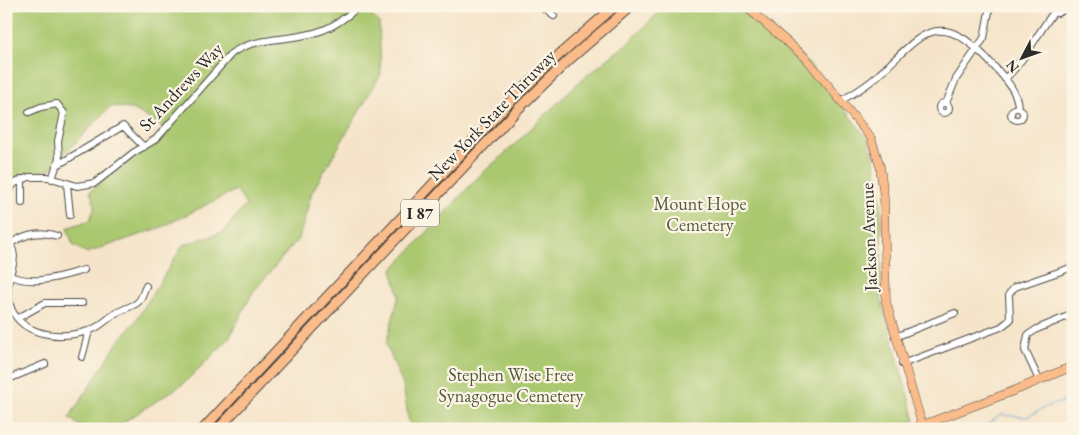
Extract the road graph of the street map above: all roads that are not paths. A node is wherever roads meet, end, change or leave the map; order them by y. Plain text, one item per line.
1 (359, 6) edge
2 (541, 6) edge
3 (610, 6) edge
4 (615, 6) edge
5 (631, 6) edge
6 (745, 6) edge
7 (762, 6) edge
8 (990, 6) edge
9 (1062, 6) edge
10 (1053, 9) edge
11 (754, 14) junction
12 (554, 16) dead end
13 (582, 34) junction
14 (977, 50) junction
15 (1005, 79) junction
16 (842, 100) junction
17 (946, 103) dead end
18 (1018, 108) dead end
19 (29, 112) dead end
20 (144, 147) junction
21 (56, 166) junction
22 (22, 179) junction
23 (52, 179) junction
24 (66, 184) junction
25 (6, 193) edge
26 (22, 203) dead end
27 (70, 215) dead end
28 (6, 234) edge
29 (57, 236) dead end
30 (11, 243) junction
31 (1073, 267) edge
32 (84, 270) dead end
33 (8, 276) edge
34 (146, 286) dead end
35 (7, 296) edge
36 (82, 303) dead end
37 (955, 313) dead end
38 (1073, 314) edge
39 (18, 318) junction
40 (89, 331) junction
41 (895, 338) junction
42 (82, 357) dead end
43 (44, 364) dead end
44 (902, 364) junction
45 (1073, 366) edge
46 (6, 380) edge
47 (1039, 380) junction
48 (925, 427) edge
49 (204, 429) edge
50 (218, 429) edge
51 (912, 429) edge

1 - 20 street, St Andrews Way
2 - 12 street
3 - 13 highway
4 - 13 highway, New York State Thruway / I 87
5 - 50 highway, New York State Thruway / I 87
6 - 11 main road, Jackson Avenue
7 - 11 street
8 - 14 street
9 - 10 street
10 - 15 street
11 - 16 main road, Jackson Avenue
13 - 49 highway, New York State Thruway / I 87
14 - 15 street
14 - 16 street
14 - 17 street
15 - 18 street
16 - 41 main road, Jackson Avenue
19 - 21 street
20 - 21 street
20 - 24 street, St Andrews Way
21 - 23 street
22 - 23 street, St Andrews Way
22 - 25 street
22 - 26 street
23 - 24 street, St Andrews Way
24 - 27 street
28 - 30 street
29 - 30 street
30 - 33 street
31 - 44 street
32 - 33 street
33 - 35 street
34 - 40 street
35 - 39 street
36 - 39 street
37 - 41 street
38 - 47 street
39 - 40 street
40 - 42 street
41 - 44 main road, Jackson Avenue
43 - 46 street
44 - 48 main road, Jackson Avenue
45 - 47 main road
47 - 48 main road
48 - 51 main road

